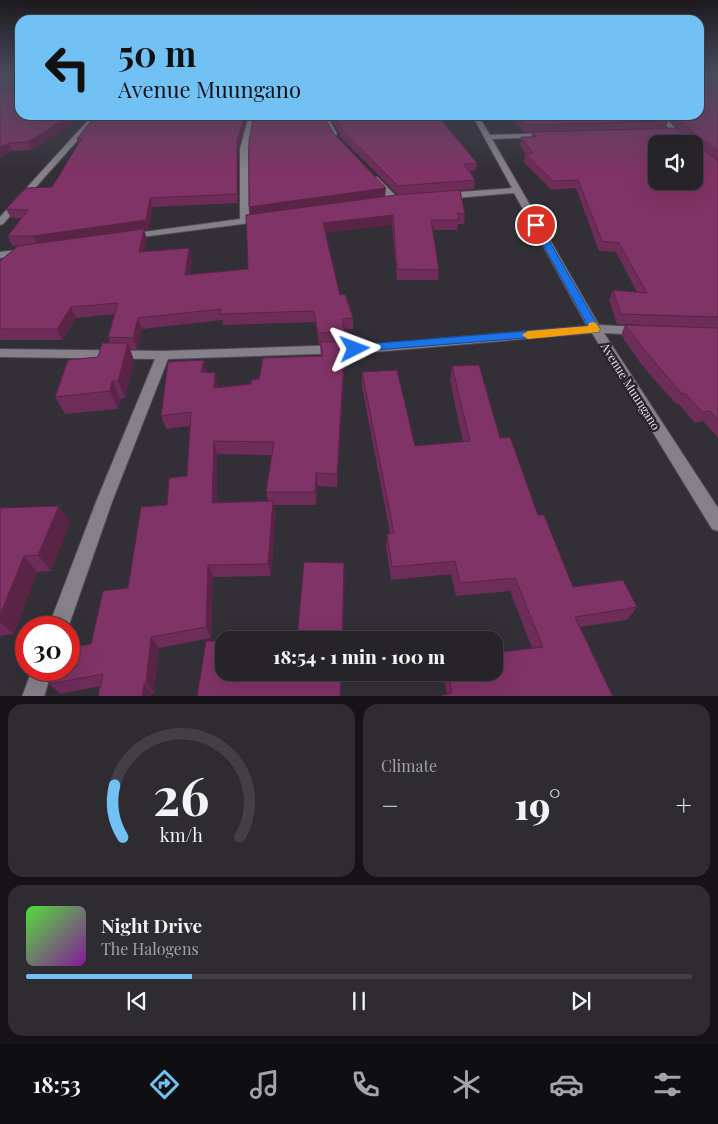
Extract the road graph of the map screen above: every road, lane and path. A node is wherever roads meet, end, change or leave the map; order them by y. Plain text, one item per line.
1 (92, 120) edge
2 (251, 120) edge
3 (327, 120) edge
4 (478, 120) edge
5 (663, 120) edge
6 (676, 132) junction
7 (666, 133) edge
8 (556, 135) edge
9 (679, 135) edge
10 (487, 137) junction
11 (338, 140) edge
12 (367, 172) edge
13 (517, 190) junction
14 (432, 197) edge
15 (395, 200) edge
16 (272, 218) edge
17 (0, 222) edge
18 (245, 222) junction
19 (118, 239) edge
20 (39, 250) edge
21 (0, 255) edge
22 (595, 329) junction
23 (652, 331) edge
24 (0, 352) edge
25 (163, 355) junction
26 (718, 523) edge
27 (62, 616) edge
28 (38, 681) edge
29 (33, 696) edge

1 - 17 street
2 - 18 street
3 - 11 street
4 - 10 street, Avenue Muungano
5 - 6 street
6 - 7 street
6 - 9 street
8 - 10 street
10 - 13 street, Avenue Muungano
12 - 15 street
13 - 14 street
13 - 22 street, Avenue Muungano
16 - 18 street
18 - 19 street
20 - 21 street
22 - 23 street
22 - 25 street
22 - 26 street, Avenue Muungano
24 - 25 street
25 - 27 street
28 - 29 street

